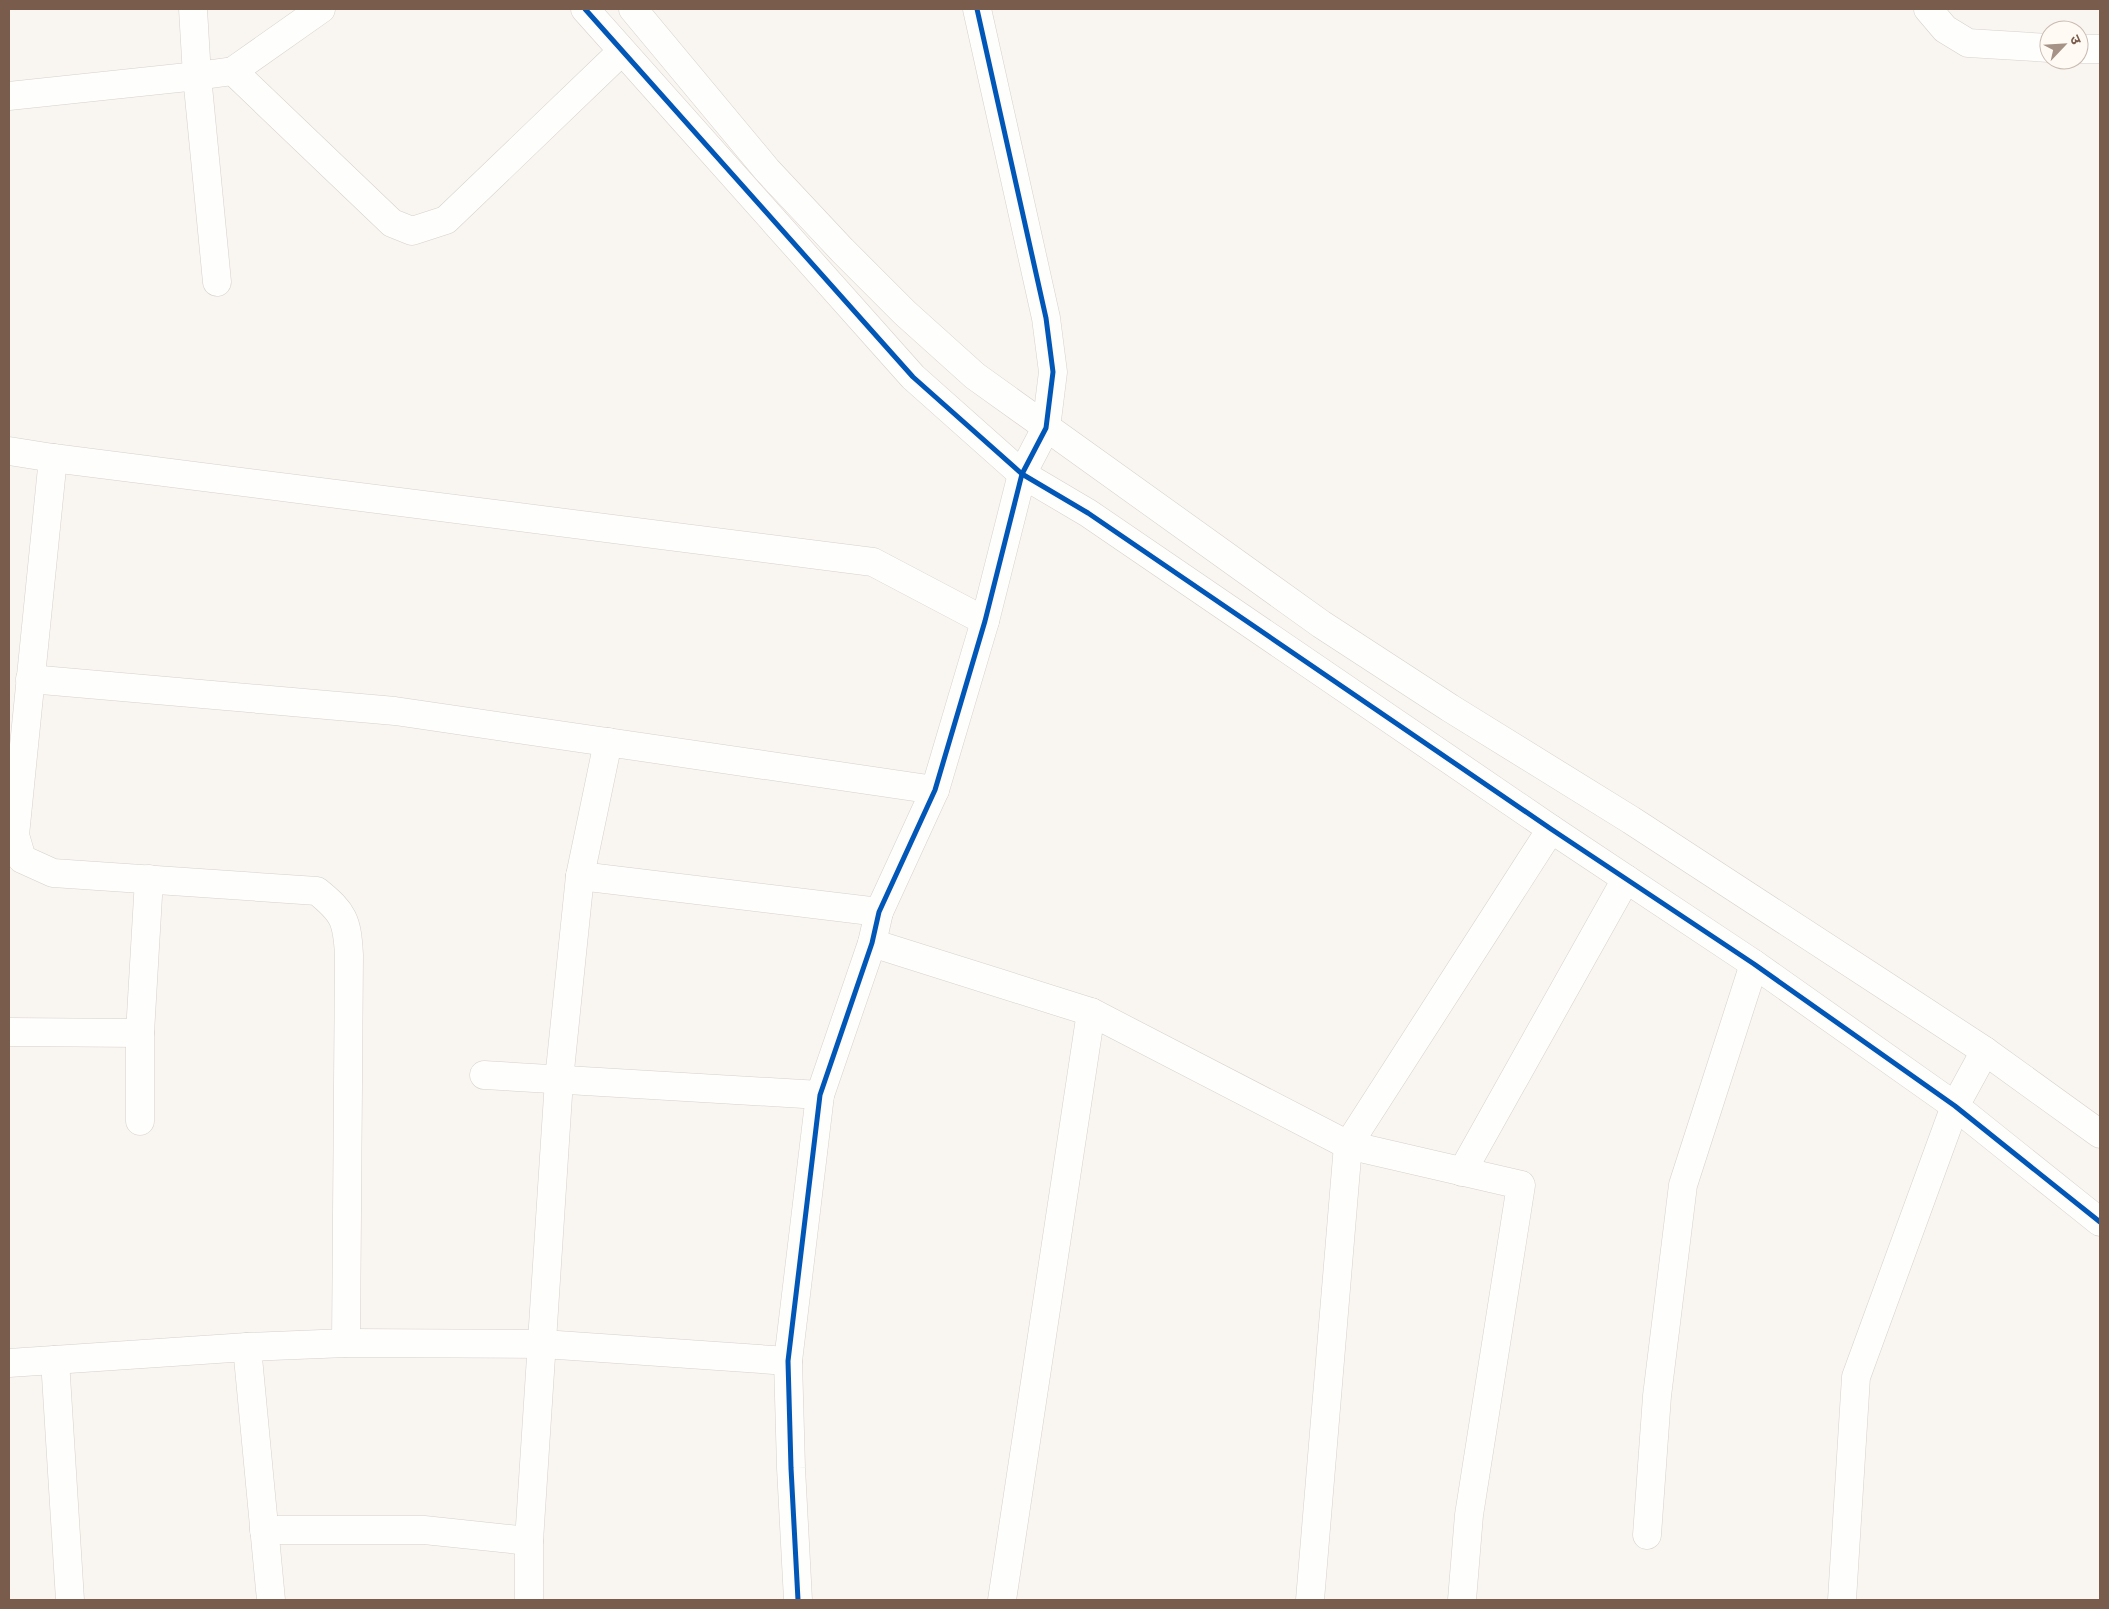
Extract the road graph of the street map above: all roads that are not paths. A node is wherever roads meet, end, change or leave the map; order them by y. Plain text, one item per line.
1 (193, 9) edge
2 (321, 9) edge
3 (584, 9) edge
4 (633, 9) edge
5 (977, 9) edge
6 (1928, 9) edge
7 (2039, 47) edge
8 (621, 52) junction
9 (233, 71) junction
10 (197, 76) junction
11 (9, 96) edge
12 (217, 282) dead end
13 (1046, 428) junction
14 (9, 451) edge
15 (53, 458) junction
16 (1022, 474) junction
17 (985, 621) junction
18 (30, 679) junction
19 (608, 742) junction
20 (935, 790) junction
21 (1551, 829) junction
22 (580, 876) junction
23 (149, 879) junction
24 (1626, 879) junction
25 (879, 912) junction
26 (872, 943) junction
27 (1754, 964) junction
28 (1091, 1012) junction
29 (9, 1032) edge
30 (140, 1033) junction
31 (1985, 1051) junction
32 (484, 1075) dead end
33 (559, 1080) junction
34 (820, 1095) junction
35 (1954, 1106) junction
36 (140, 1121) dead end
37 (2100, 1134) edge
38 (1348, 1146) junction
39 (1462, 1172) junction
40 (2100, 1222) edge
41 (346, 1343) junction
42 (542, 1344) junction
43 (247, 1347) junction
44 (55, 1360) junction
45 (788, 1361) junction
46 (9, 1363) edge
47 (264, 1530) junction
48 (1647, 1535) dead end
49 (529, 1541) junction
50 (70, 1600) edge
51 (271, 1600) edge
52 (529, 1600) edge
53 (798, 1600) edge
54 (1002, 1600) edge
55 (1310, 1600) edge
56 (1462, 1600) edge
57 (1842, 1600) edge

1 - 10 street
2 - 9 street
3 - 8 street
4 - 13 street
5 - 13 street
6 - 7 street
8 - 9 street
8 - 16 street
9 - 10 street
10 - 11 street
10 - 12 street
13 - 16 street
13 - 31 street
14 - 15 street
15 - 17 street
15 - 18 street
16 - 17 street
16 - 21 street
17 - 20 street
18 - 19 street
18 - 23 street
19 - 20 street
19 - 22 street
20 - 25 street
21 - 24 street
21 - 38 street
22 - 25 street
22 - 33 street
23 - 30 street
23 - 41 street
24 - 27 street
24 - 39 street
25 - 26 street
26 - 28 street
26 - 34 street
27 - 35 street
27 - 48 street
28 - 38 street
28 - 54 street
29 - 30 street
30 - 36 street
31 - 35 street
31 - 37 street
32 - 33 street
33 - 34 street
33 - 42 street
34 - 45 street
35 - 40 street
35 - 57 street
38 - 39 street
38 - 55 street
39 - 56 street
41 - 42 street
41 - 43 street
42 - 45 street
42 - 49 street
43 - 44 street
43 - 47 street
44 - 46 street
44 - 50 street
45 - 53 street
47 - 49 street
47 - 51 street
49 - 52 street

